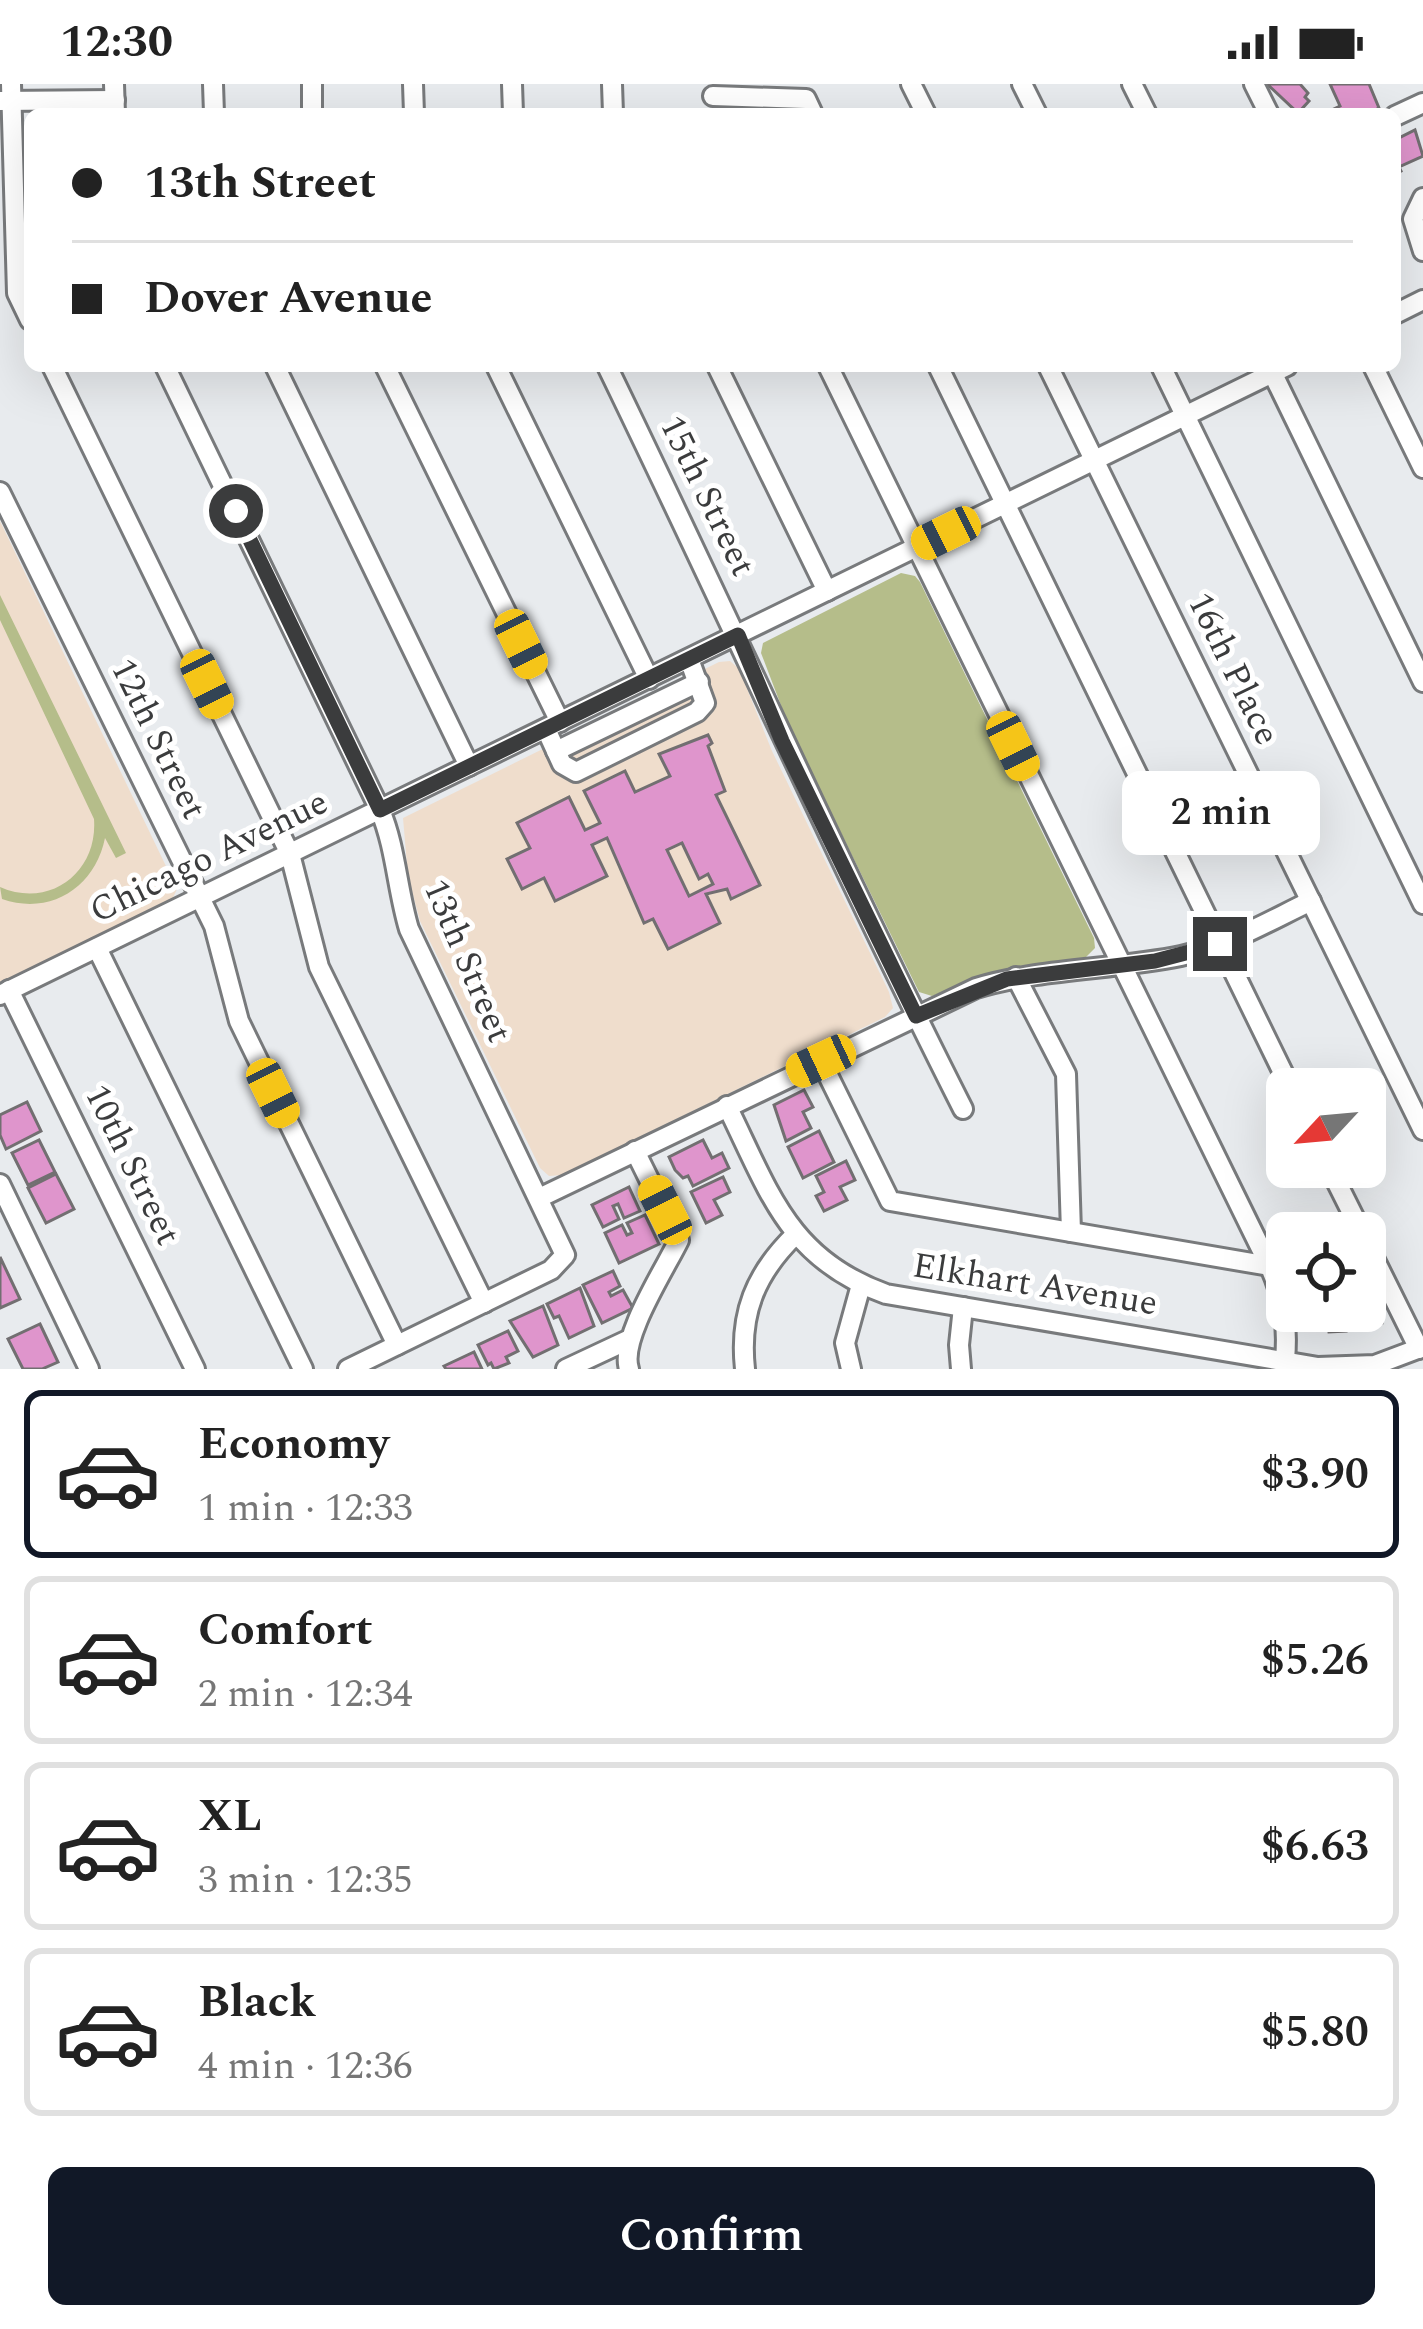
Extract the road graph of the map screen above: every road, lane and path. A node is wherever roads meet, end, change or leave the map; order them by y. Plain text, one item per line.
1 (7, 95) edge
2 (713, 98) edge
3 (115, 100) edge
4 (810, 108) edge
5 (1423, 198) edge
6 (1423, 250) edge
7 (24, 308) edge
8 (55, 372) edge
9 (168, 372) edge
10 (278, 372) edge
11 (388, 372) edge
12 (499, 372) edge
13 (610, 372) edge
14 (720, 372) edge
15 (831, 372) edge
16 (941, 372) edge
17 (1051, 372) edge
18 (1164, 372) edge
19 (1268, 372) edge
20 (1278, 372) edge
21 (1376, 372) edge
22 (1185, 416) junction
23 (1094, 460) junction
24 (1423, 468) edge
25 (0, 491) edge
26 (1006, 503) junction
27 (916, 548) junction
28 (827, 591) junction
29 (738, 635) junction
30 (688, 659) junction
31 (649, 679) junction
32 (1423, 682) edge
33 (553, 725) junction
34 (470, 766) junction
35 (380, 810) junction
36 (290, 854) junction
37 (200, 898) junction
38 (1311, 901) junction
39 (1423, 904) edge
40 (1220, 944) junction
41 (97, 948) junction
42 (1121, 964) junction
43 (1016, 977) junction
44 (5, 992) edge
45 (916, 1016) junction
46 (821, 1061) junction
47 (1281, 1068) edge
48 (727, 1106) junction
49 (963, 1109) dead end
50 (1200, 1124) junction
51 (1423, 1130) edge
52 (1178, 1135) dead end
53 (635, 1151) junction
54 (0, 1184) edge
55 (539, 1198) junction
56 (1070, 1232) junction
57 (795, 1235) junction
58 (1266, 1244) edge
59 (1266, 1266) edge
60 (861, 1285) junction
61 (1386, 1295) edge
62 (484, 1303) junction
63 (963, 1307) junction
64 (1289, 1332) edge
65 (630, 1340) junction
66 (397, 1345) junction
67 (1203, 1346) junction
68 (1421, 1348) edge
69 (1292, 1364) edge
70 (89, 1369) edge
71 (195, 1369) edge
72 (303, 1369) edge
73 (348, 1369) edge
74 (566, 1369) edge
75 (629, 1369) edge
76 (745, 1369) edge
77 (851, 1369) edge
78 (961, 1369) edge
79 (1200, 1369) edge

1 - 3 street
1 - 7 street
2 - 4 street
5 - 6 street
8 - 36 street
9 - 35 street, 13th Street
10 - 34 street
11 - 33 street
12 - 31 street
13 - 29 street, 15th Street
14 - 28 street
15 - 27 street
16 - 26 street
17 - 23 street, 16th Place
18 - 22 street
19 - 22 street, Chicago Avenue
20 - 32 street
21 - 24 street
22 - 23 street, Chicago Avenue
22 - 39 street
23 - 26 street, Chicago Avenue
23 - 38 street, 16th Place
25 - 37 street, 12th Street
26 - 27 street, Chicago Avenue
26 - 40 street
27 - 28 street, Chicago Avenue
27 - 42 street
28 - 29 street, Chicago Avenue
29 - 30 street, Chicago Avenue
29 - 45 street, 15th Street
30 - 31 street, Chicago Avenue
30 - 33 street
31 - 33 street, Chicago Avenue
33 - 34 street, Chicago Avenue
34 - 35 street, Chicago Avenue
35 - 36 street, Chicago Avenue
35 - 55 street, 13th Street
36 - 37 street, Chicago Avenue
36 - 62 street
37 - 41 street, Chicago Avenue
37 - 66 street, 12th Street
38 - 40 street
38 - 51 street, 16th Place
40 - 42 street
40 - 47 street
41 - 44 street, Chicago Avenue
41 - 72 street
42 - 43 street
42 - 50 street
43 - 45 street
43 - 56 street
44 - 71 street, 10th Street
45 - 46 street
45 - 49 street, 15th Street
46 - 48 street
46 - 56 street
48 - 53 street
48 - 57 street, Elkhart Avenue
50 - 52 street
50 - 58 street
53 - 55 street
53 - 65 street
54 - 70 street
55 - 62 street, 13th Street
56 - 59 street
57 - 60 street, Elkhart Avenue
57 - 76 street
60 - 63 street, Elkhart Avenue
60 - 77 street
61 - 68 street
62 - 66 street
63 - 67 street, Elkhart Avenue
63 - 78 street
64 - 69 street
65 - 74 street
65 - 75 street
66 - 73 street
67 - 69 street, Elkhart Avenue
67 - 79 street
68 - 69 street, Elkhart Avenue

